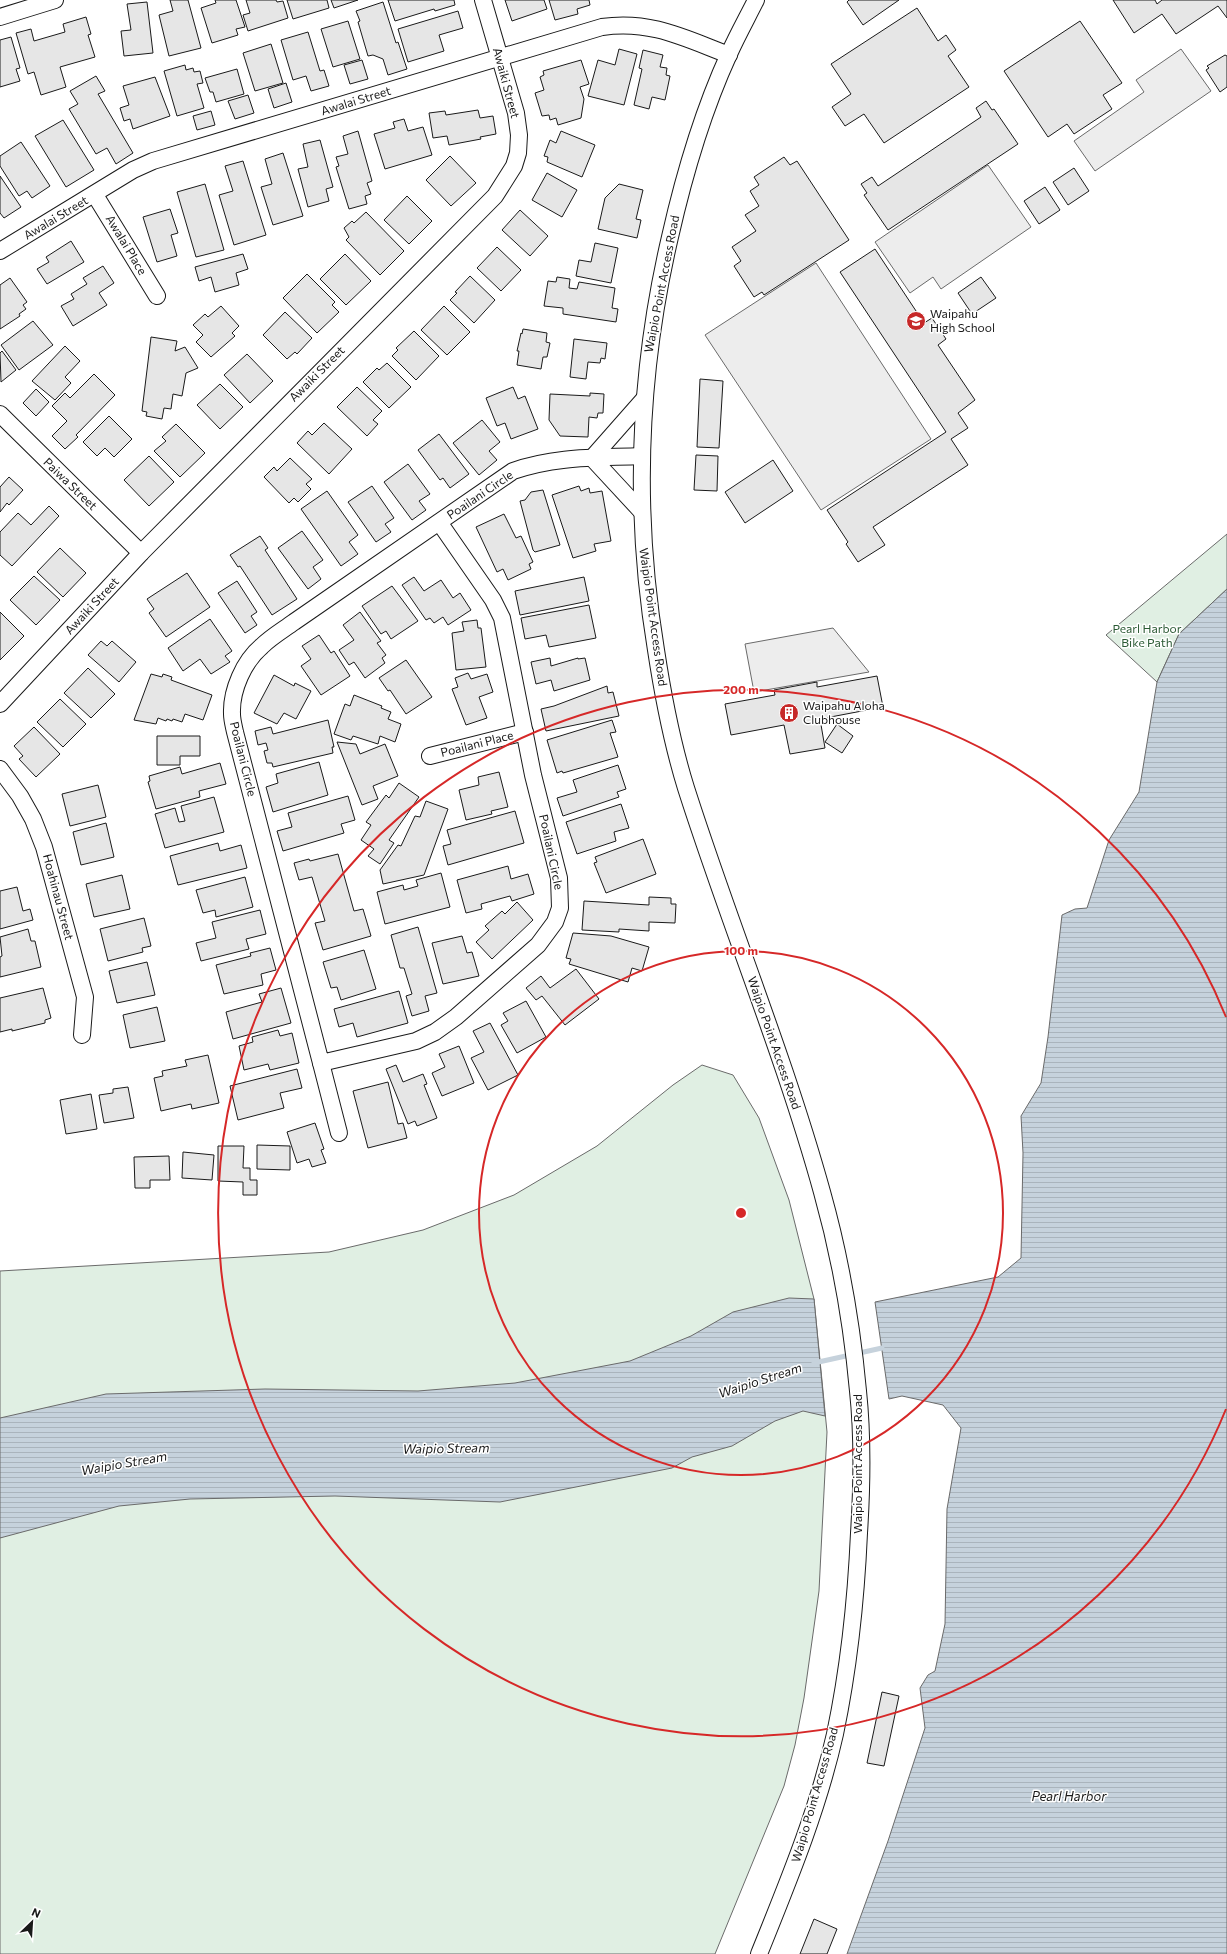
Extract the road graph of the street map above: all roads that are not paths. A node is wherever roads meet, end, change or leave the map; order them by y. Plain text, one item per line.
1 (55, 0) edge
2 (482, 0) edge
3 (756, 0) edge
4 (0, 17) edge
5 (729, 55) junction
6 (500, 58) junction
7 (95, 195) junction
8 (0, 252) edge
9 (157, 296) dead end
10 (644, 399) junction
11 (0, 414) edge
12 (641, 456) junction
13 (592, 458) junction
14 (642, 512) junction
15 (439, 522) junction
16 (141, 553) junction
17 (0, 704) edge
18 (525, 732) junction
19 (430, 756) dead end
20 (0, 768) edge
21 (82, 1035) dead end
22 (321, 1063) junction
23 (340, 1132) dead end
24 (759, 1954) edge

1 - 4 street
2 - 6 street, Awaiki Street
3 - 5 street, Waipio Point Access Road
5 - 6 street, Awalai Street
5 - 10 street, Waipio Point Access Road
6 - 7 street, Awalai Street
6 - 16 street, Awaiki Street
7 - 8 street, Awalai Street
7 - 9 street, Awalai Place
10 - 12 street, Waipio Point Access Road
10 - 13 street
11 - 16 street, Paiwa Street
12 - 13 street, Poailani Circle
12 - 14 street, Waipio Point Access Road
13 - 14 street
13 - 15 street, Poailani Circle
14 - 24 street, Waipio Point Access Road
15 - 18 street, Poailani Circle
15 - 22 street, Poailani Circle
16 - 17 street, Awaiki Street
18 - 19 street, Poailani Place
18 - 22 street, Poailani Circle
20 - 21 street, Hoahinau Street
22 - 23 street, Poailani Circle

